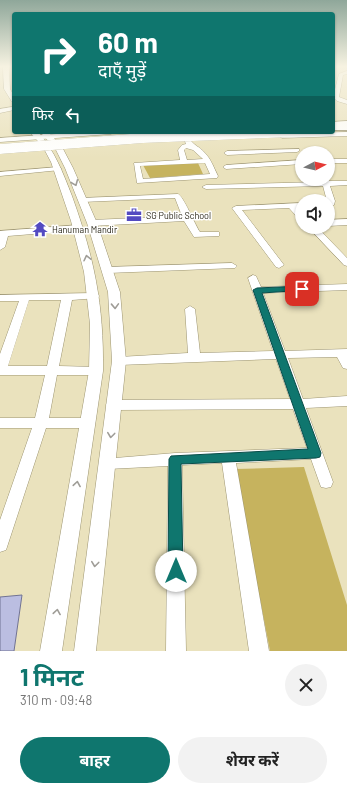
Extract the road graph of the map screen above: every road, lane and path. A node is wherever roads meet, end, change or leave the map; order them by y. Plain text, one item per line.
1 (4, 97) edge
2 (336, 97) edge
3 (347, 102) edge
4 (12, 109) edge
5 (0, 110) edge
6 (12, 110) edge
7 (347, 123) edge
8 (335, 124) edge
9 (335, 127) edge
10 (347, 127) edge
11 (347, 130) edge
12 (335, 131) edge
13 (79, 134) edge
14 (244, 134) edge
15 (347, 134) edge
16 (284, 136) junction
17 (46, 139) edge
18 (188, 139) edge
19 (0, 140) edge
20 (347, 141) edge
21 (291, 142) junction
22 (0, 145) edge
23 (295, 146) edge
24 (0, 149) edge
25 (0, 152) edge
26 (295, 152) edge
27 (227, 153) dead end
28 (207, 160) junction
29 (347, 160) edge
30 (335, 161) edge
31 (184, 162) junction
32 (295, 162) edge
33 (226, 166) dead end
34 (58, 168) junction
35 (0, 174) edge
36 (335, 182) edge
37 (295, 183) edge
38 (347, 183) edge
39 (206, 187) dead end
40 (82, 200) junction
41 (291, 205) junction
42 (295, 205) edge
43 (295, 209) edge
44 (187, 218) junction
45 (347, 222) edge
46 (335, 223) edge
47 (85, 225) junction
48 (2, 234) edge
49 (216, 234) dead end
50 (319, 234) edge
51 (0, 247) edge
52 (347, 263) edge
53 (279, 265) dead end
54 (232, 266) dead end
55 (108, 270) junction
56 (253, 278) dead end
57 (347, 287) edge
58 (257, 290) junction
59 (94, 296) junction
60 (25, 297) junction
61 (67, 297) junction
62 (0, 298) edge
63 (190, 309) dead end
64 (344, 353) edge
65 (280, 355) junction
66 (194, 357) junction
67 (119, 361) junction
68 (347, 365) edge
69 (0, 370) edge
70 (52, 370) junction
71 (96, 370) junction
72 (347, 401) edge
73 (298, 404) junction
74 (113, 405) junction
75 (0, 423) edge
76 (40, 423) junction
77 (88, 423) junction
78 (316, 453) junction
79 (228, 457) junction
80 (175, 459) junction
81 (108, 463) junction
82 (326, 482) dead end
83 (0, 544) edge
84 (51, 651) edge
85 (85, 651) edge
86 (176, 651) edge
87 (259, 651) edge

1 - 4 main road
2 - 3 street
5 - 6 street
7 - 8 street
9 - 10 highway
11 - 12 highway
13 - 17 street
14 - 24 highway, bridge
15 - 16 street
16 - 18 street
16 - 21 street
17 - 18 street
17 - 19 street
17 - 25 street
17 - 34 main road
17 -> 40 main road
18 - 22 highway, bridge
18 - 28 street
18 - 31 street
20 - 21 street
21 - 23 street
26 - 27 street
28 - 31 street
28 - 31 street
29 - 30 street
32 - 33 street
34 - 35 street
34 - 47 main road
36 - 38 street
37 - 39 street
40 - 44 street
40 - 47 main road
41 - 42 street
41 - 43 street
41 - 53 street
44 - 47 street
44 - 49 street
45 - 46 street
47 - 48 street
47 - 55 main road
59 -> 47 main road
48 - 51 street
50 - 52 street
54 - 55 street
55 -> 67 main road
56 - 58 street
57 - 58 street
58 - 65 street
59 - 61 street
59 - 71 main road
60 - 61 street
60 - 62 street
60 - 69 street
61 - 70 street
63 - 66 street
64 - 65 street
64 - 68 street
65 - 66 street
65 - 73 street
66 - 67 street
67 - 74 main road
69 - 70 street
70 - 71 street
70 - 76 street
71 - 77 main road
72 - 73 street
73 - 74 street
73 - 78 street
74 -> 81 main road
75 - 76 street
76 - 77 street
76 - 83 street
84 -> 77 main road
78 - 79 street
78 - 82 street
79 - 80 street
79 - 87 street
80 - 81 street
80 - 86 street
81 -> 85 main road

